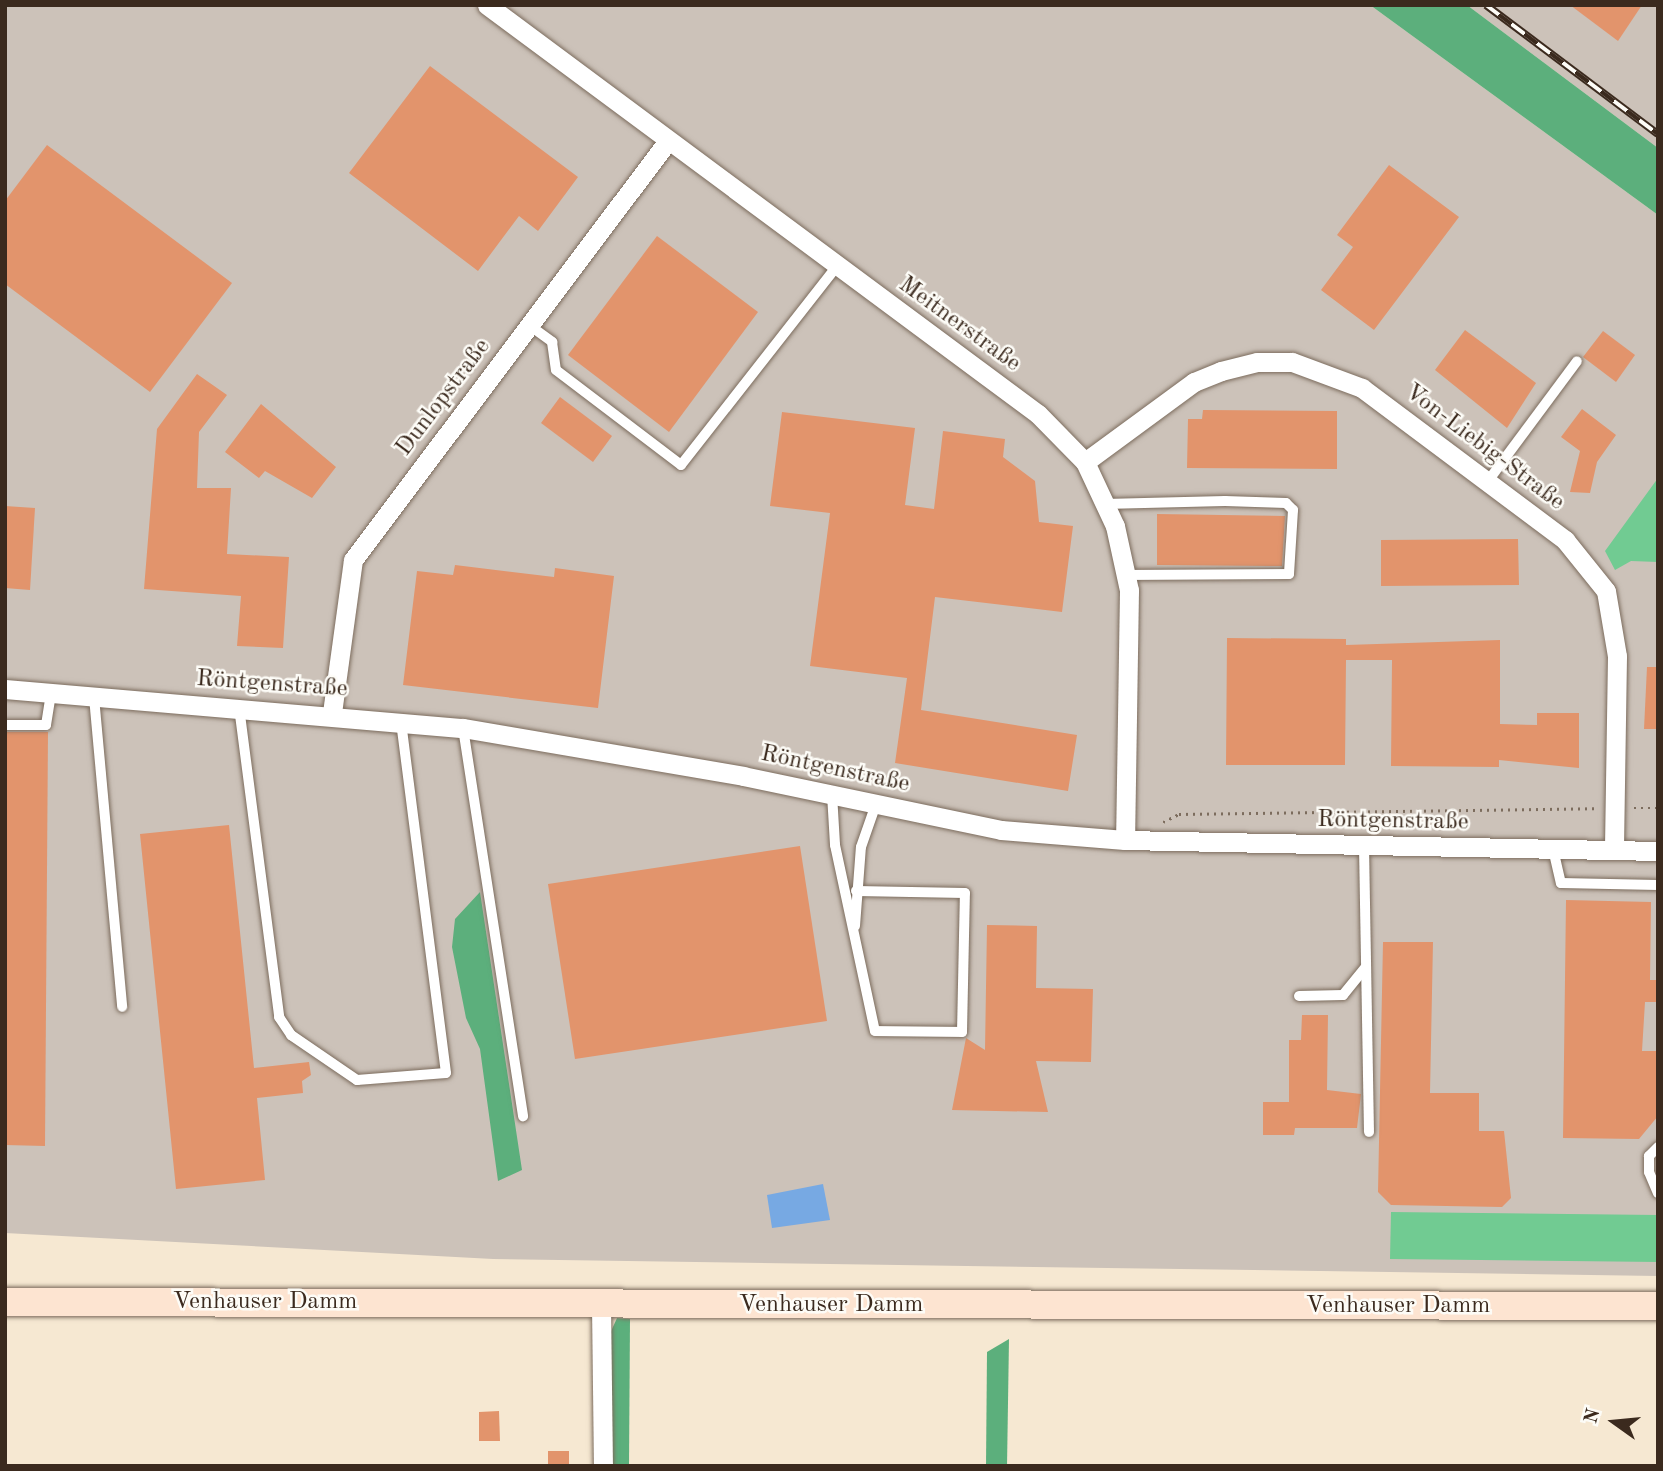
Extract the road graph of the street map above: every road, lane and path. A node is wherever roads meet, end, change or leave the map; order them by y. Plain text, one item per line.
1 (487, 5) edge
2 (667, 142) junction
3 (838, 265) junction
4 (530, 325) junction
5 (1577, 361) dead end
6 (1085, 462) junction
7 (1488, 481) junction
8 (1104, 504) junction
9 (1125, 575) junction
10 (5, 689) edge
11 (51, 694) junction
12 (94, 696) junction
13 (239, 707) junction
14 (332, 713) junction
15 (401, 722) junction
16 (5, 725) edge
17 (463, 728) junction
18 (832, 794) junction
19 (876, 804) junction
20 (1614, 808) junction
21 (1658, 808) edge
22 (1125, 831) junction
23 (1364, 846) junction
24 (1553, 849) junction
25 (1614, 849) junction
26 (1658, 851) edge
27 (1658, 885) edge
28 (856, 891) junction
29 (855, 944) junction
30 (1366, 967) junction
31 (1299, 996) dead end
32 (122, 1007) dead end
33 (523, 1116) dead end
34 (1369, 1132) dead end
35 (1658, 1147) edge
36 (1658, 1193) edge
37 (5, 1303) edge
38 (601, 1305) junction
39 (1658, 1306) edge
40 (603, 1466) edge

1 - 2 street, Meitnerstraße
2 - 3 street, Meitnerstraße
2 - 4 street, Dunlopstraße
3 - 4 lane
3 - 6 street, Meitnerstraße
4 - 14 street, Dunlopstraße
5 - 7 lane
6 - 7 street, Von-Liebig-Straße
6 - 8 street, Meitnerstraße
7 - 20 street, Von-Liebig-Straße
8 - 9 street, Meitnerstraße
8 - 9 lane
9 - 22 street, Meitnerstraße
10 - 11 street, Röntgenstraße
11 - 12 street, Röntgenstraße
11 - 16 lane
12 - 13 street, Röntgenstraße
12 - 32 lane
13 - 14 street, Röntgenstraße
13 - 15 lane
14 - 15 street, Röntgenstraße
15 - 17 street, Röntgenstraße
17 - 18 street, Röntgenstraße
17 - 33 lane
18 - 19 street, Röntgenstraße
18 - 29 lane
19 - 22 street, Röntgenstraße
19 - 28 lane
20 - 21 path
20 - 22 path
20 - 25 street, Von-Liebig-Straße
22 - 23 street, Röntgenstraße
23 - 24 street, Röntgenstraße
23 - 30 lane
24 - 25 street, Röntgenstraße
24 - 27 lane
25 - 26 street, Röntgenstraße
28 - 29 lane
28 - 29 lane
30 - 31 lane
30 - 34 lane
35 - 36 lane
37 - 38 main road, Venhauser Damm
38 - 39 main road, Venhauser Damm
38 - 40 street

